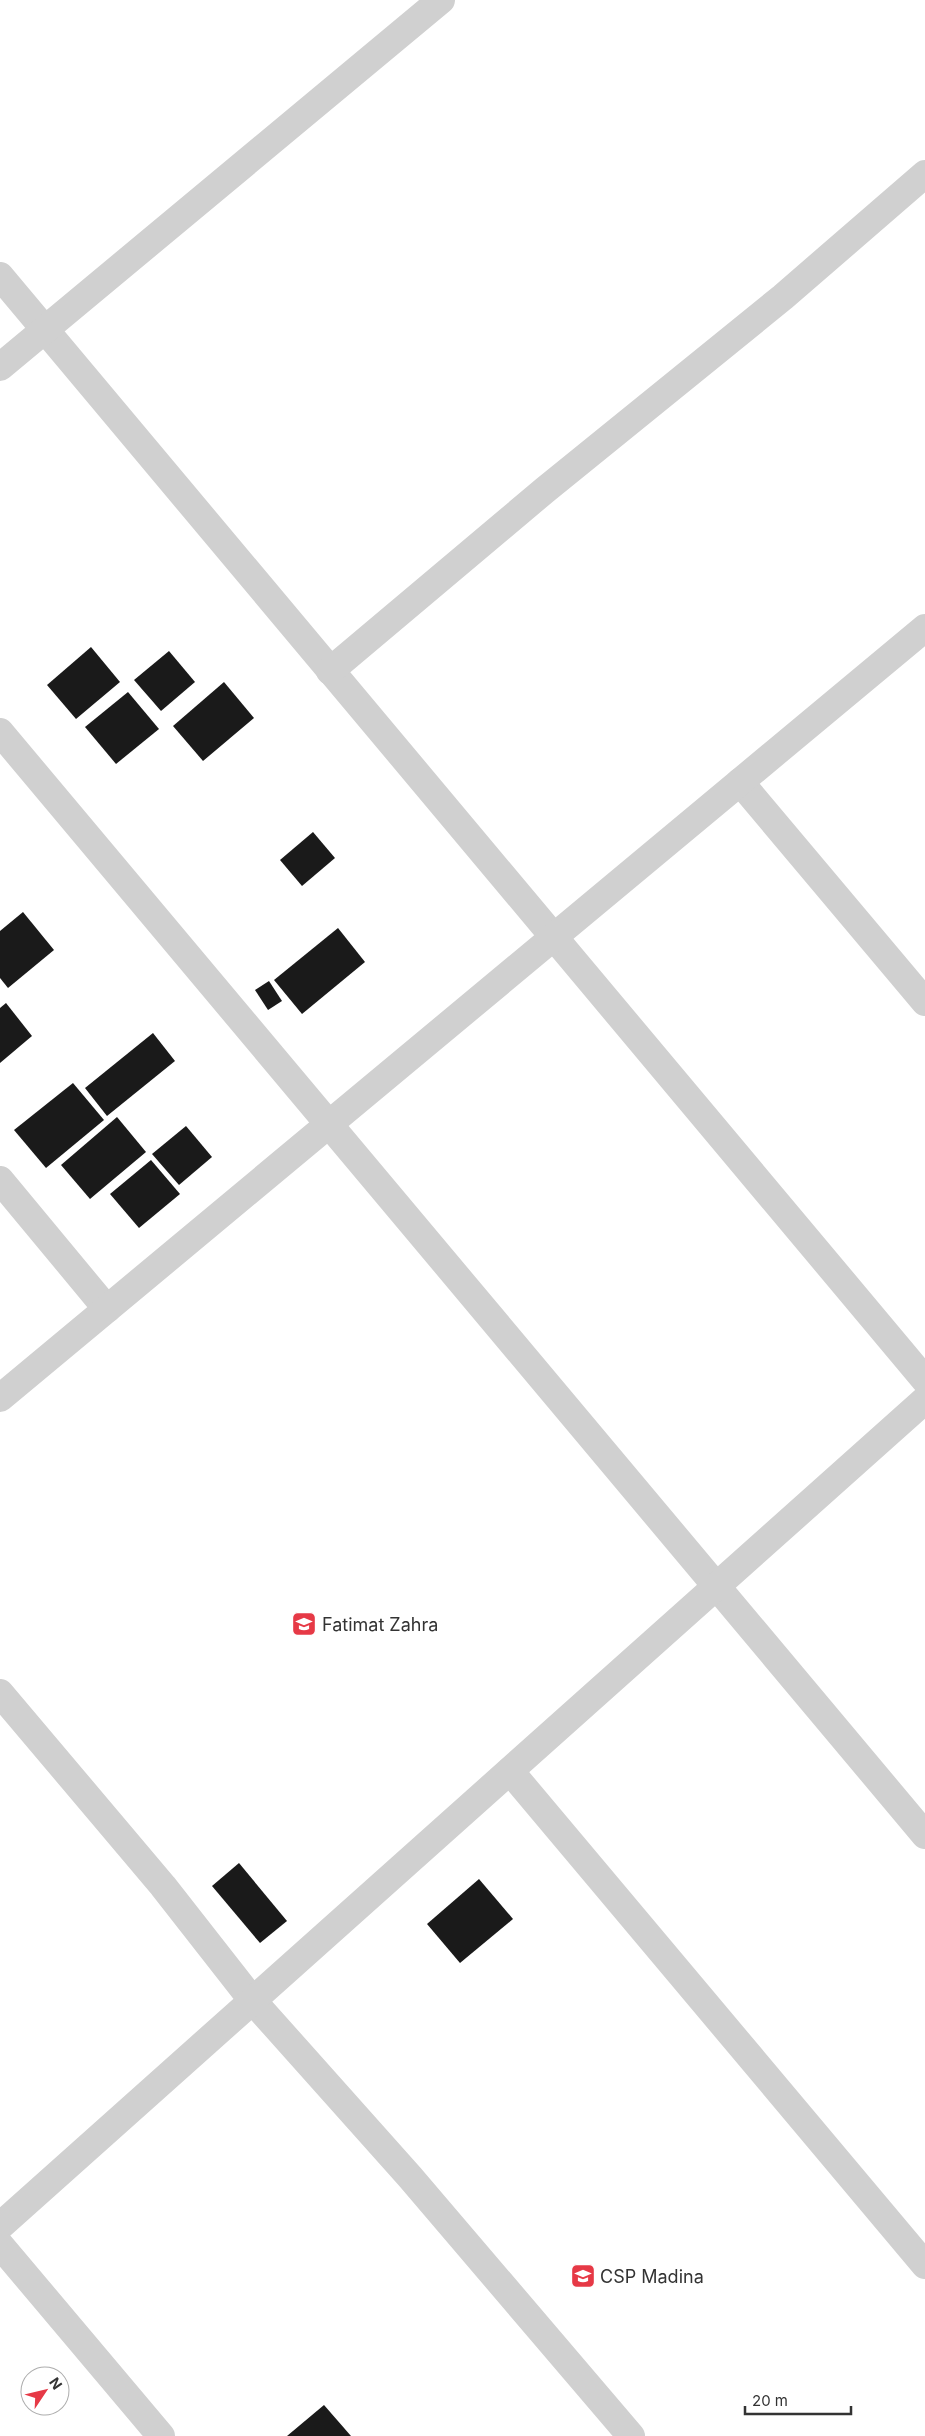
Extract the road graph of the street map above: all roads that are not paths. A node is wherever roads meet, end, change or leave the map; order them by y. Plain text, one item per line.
1 (441, 0) edge
2 (925, 174) edge
3 (0, 276) edge
4 (45, 330) junction
5 (0, 367) edge
6 (925, 628) edge
7 (330, 671) junction
8 (0, 732) edge
9 (740, 782) junction
10 (553, 937) junction
11 (925, 1002) edge
12 (329, 1124) junction
13 (0, 1180) edge
14 (107, 1309) junction
15 (925, 1380) edge
16 (0, 1398) edge
17 (925, 1400) edge
18 (716, 1586) junction
19 (0, 1693) edge
20 (510, 1771) junction
21 (925, 1835) edge
22 (253, 2001) junction
23 (0, 2226) edge
24 (0, 2245) edge
25 (925, 2265) edge
26 (161, 2436) edge
27 (631, 2436) edge

1 - 4 street
2 - 7 street
3 - 4 street
4 - 5 street
4 - 7 street
6 - 9 street
7 - 10 street
8 - 12 street
9 - 10 street
9 - 11 street
10 - 12 street
10 - 15 street
12 - 14 street
12 - 18 street
13 - 14 street
14 - 16 street
17 - 18 street
18 - 20 street
18 - 21 street
19 - 22 street
20 - 22 street
20 - 25 street
22 - 23 street
22 - 27 street
24 - 26 street

